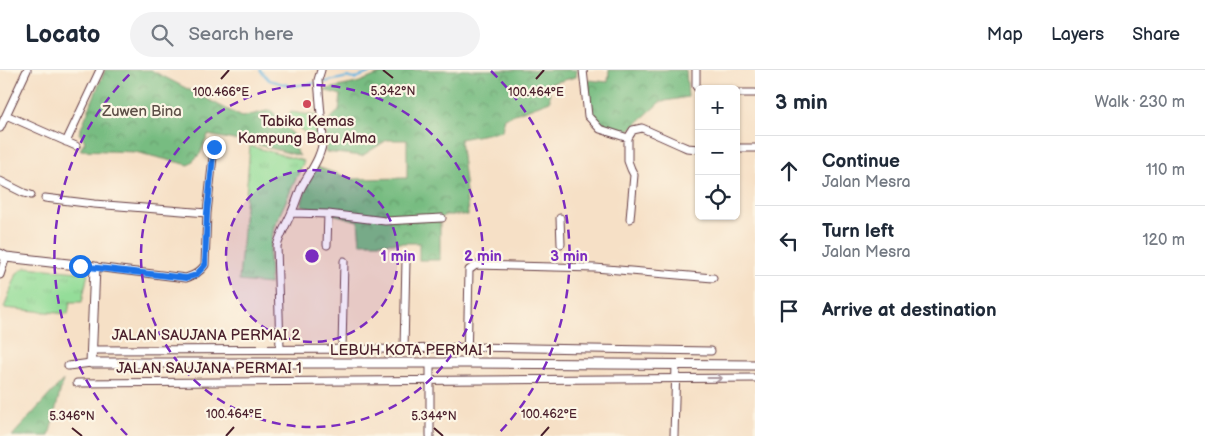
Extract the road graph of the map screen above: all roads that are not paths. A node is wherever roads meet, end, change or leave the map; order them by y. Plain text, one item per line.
1 (27, 70) edge
2 (100, 70) edge
3 (321, 70) edge
4 (583, 70) edge
5 (696, 70) edge
6 (697, 85) edge
7 (740, 93) edge
8 (755, 93) edge
9 (6, 115) junction
10 (0, 128) edge
11 (628, 138) junction
12 (66, 142) junction
13 (76, 146) dead end
14 (214, 147) dead end
15 (740, 148) edge
16 (755, 148) edge
17 (695, 149) edge
18 (0, 181) edge
19 (31, 195) dead end
20 (45, 198) dead end
21 (207, 213) junction
22 (292, 213) junction
23 (328, 214) junction
24 (442, 218) dead end
25 (560, 218) dead end
26 (630, 219) dead end
27 (561, 244) dead end
28 (328, 245) dead end
29 (3, 256) edge
30 (406, 260) dead end
31 (344, 261) dead end
32 (95, 267) junction
33 (0, 275) edge
34 (713, 278) dead end
35 (468, 347) junction
36 (342, 348) junction
37 (280, 349) junction
38 (404, 349) junction
39 (92, 350) junction
40 (711, 350) dead end
41 (91, 363) junction
42 (430, 363) junction
43 (468, 363) junction
44 (676, 364) junction
45 (755, 365) edge
46 (68, 366) dead end
47 (676, 378) junction
48 (755, 378) edge
49 (431, 380) junction
50 (77, 382) dead end
51 (430, 436) edge
52 (674, 436) edge

1 - 9 street
2 - 12 street
3 - 22 street
4 - 11 street
5 - 6 street
7 - 8 street
9 - 10 street
9 - 12 street
11 - 17 street
11 - 26 street
12 - 13 street
14 - 21 street
15 - 16 street
18 - 19 street
20 - 21 street
21 - 32 street
22 - 23 street
22 - 37 street
23 - 24 street
23 - 28 street
25 - 27 street
29 - 32 street
29 - 33 street
30 - 38 street
31 - 36 street
32 - 39 street
34 - 35 street
35 - 38 street, JALAN SAUJANA PERMAI 2
35 - 40 street, JALAN SAUJANA PERMAI 2
35 - 43 street
36 - 37 street, JALAN SAUJANA PERMAI 2
36 - 38 street, JALAN SAUJANA PERMAI 2
37 - 39 street, JALAN SAUJANA PERMAI 2
39 - 41 street
41 - 42 street, LEBUH KOTA PERMAI 1
41 - 46 street, LEBUH KOTA PERMAI 1
42 - 43 street, LEBUH KOTA PERMAI 1
42 - 49 street
43 - 44 street, LEBUH KOTA PERMAI 1
44 - 45 street, LEBUH KOTA PERMAI 1
44 - 47 street
47 -> 48 street, LEBUH KOTA PERMAI 1
47 - 49 street, LEBUH KOTA PERMAI 1
47 - 52 street
49 - 50 street, JALAN SAUJANA PERMAI 1
49 - 51 street

